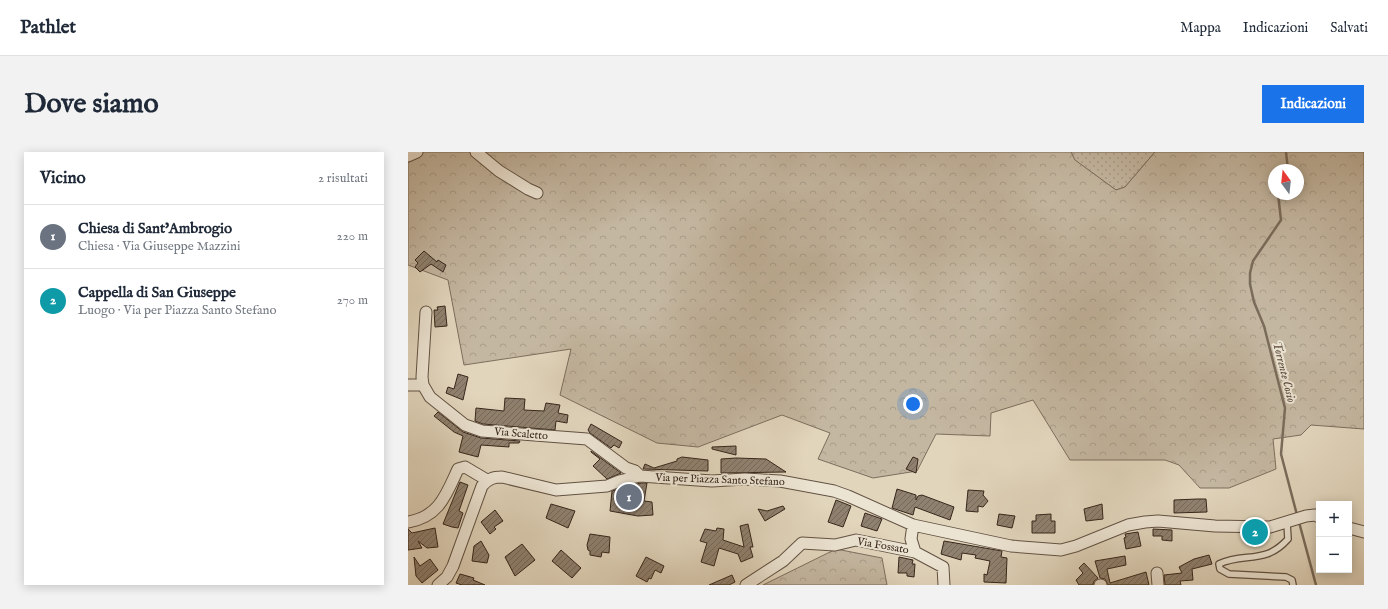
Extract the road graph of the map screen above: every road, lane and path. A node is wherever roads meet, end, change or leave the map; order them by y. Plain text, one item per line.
1 (417, 152) edge
2 (476, 152) edge
3 (408, 156) edge
4 (537, 193) dead end
5 (426, 312) dead end
6 (408, 385) edge
7 (423, 385) junction
8 (640, 476) junction
9 (487, 480) junction
10 (1316, 516) edge
11 (408, 522) edge
12 (1287, 523) junction
13 (913, 525) junction
14 (1352, 529) edge
15 (1364, 532) edge
16 (916, 552) junction
17 (1157, 573) dead end
18 (438, 585) edge
19 (746, 585) edge
20 (944, 585) edge
21 (1158, 585) edge
22 (1293, 585) edge

1 - 3 street
2 - 4 street
5 - 7 street
6 - 7 street
7 - 8 street, Via Scaletto
8 - 9 street
8 - 13 street, Via per Piazza Santo Stefano
9 - 11 street
9 - 18 street
10 - 12 street, Via per Piazza Santo Stefano
12 - 13 street, Via per Piazza Santo Stefano
12 - 22 lane
13 - 16 street
14 - 15 street
16 - 19 street, Via Fossato
16 - 20 street, Via Fossato
17 - 21 street

